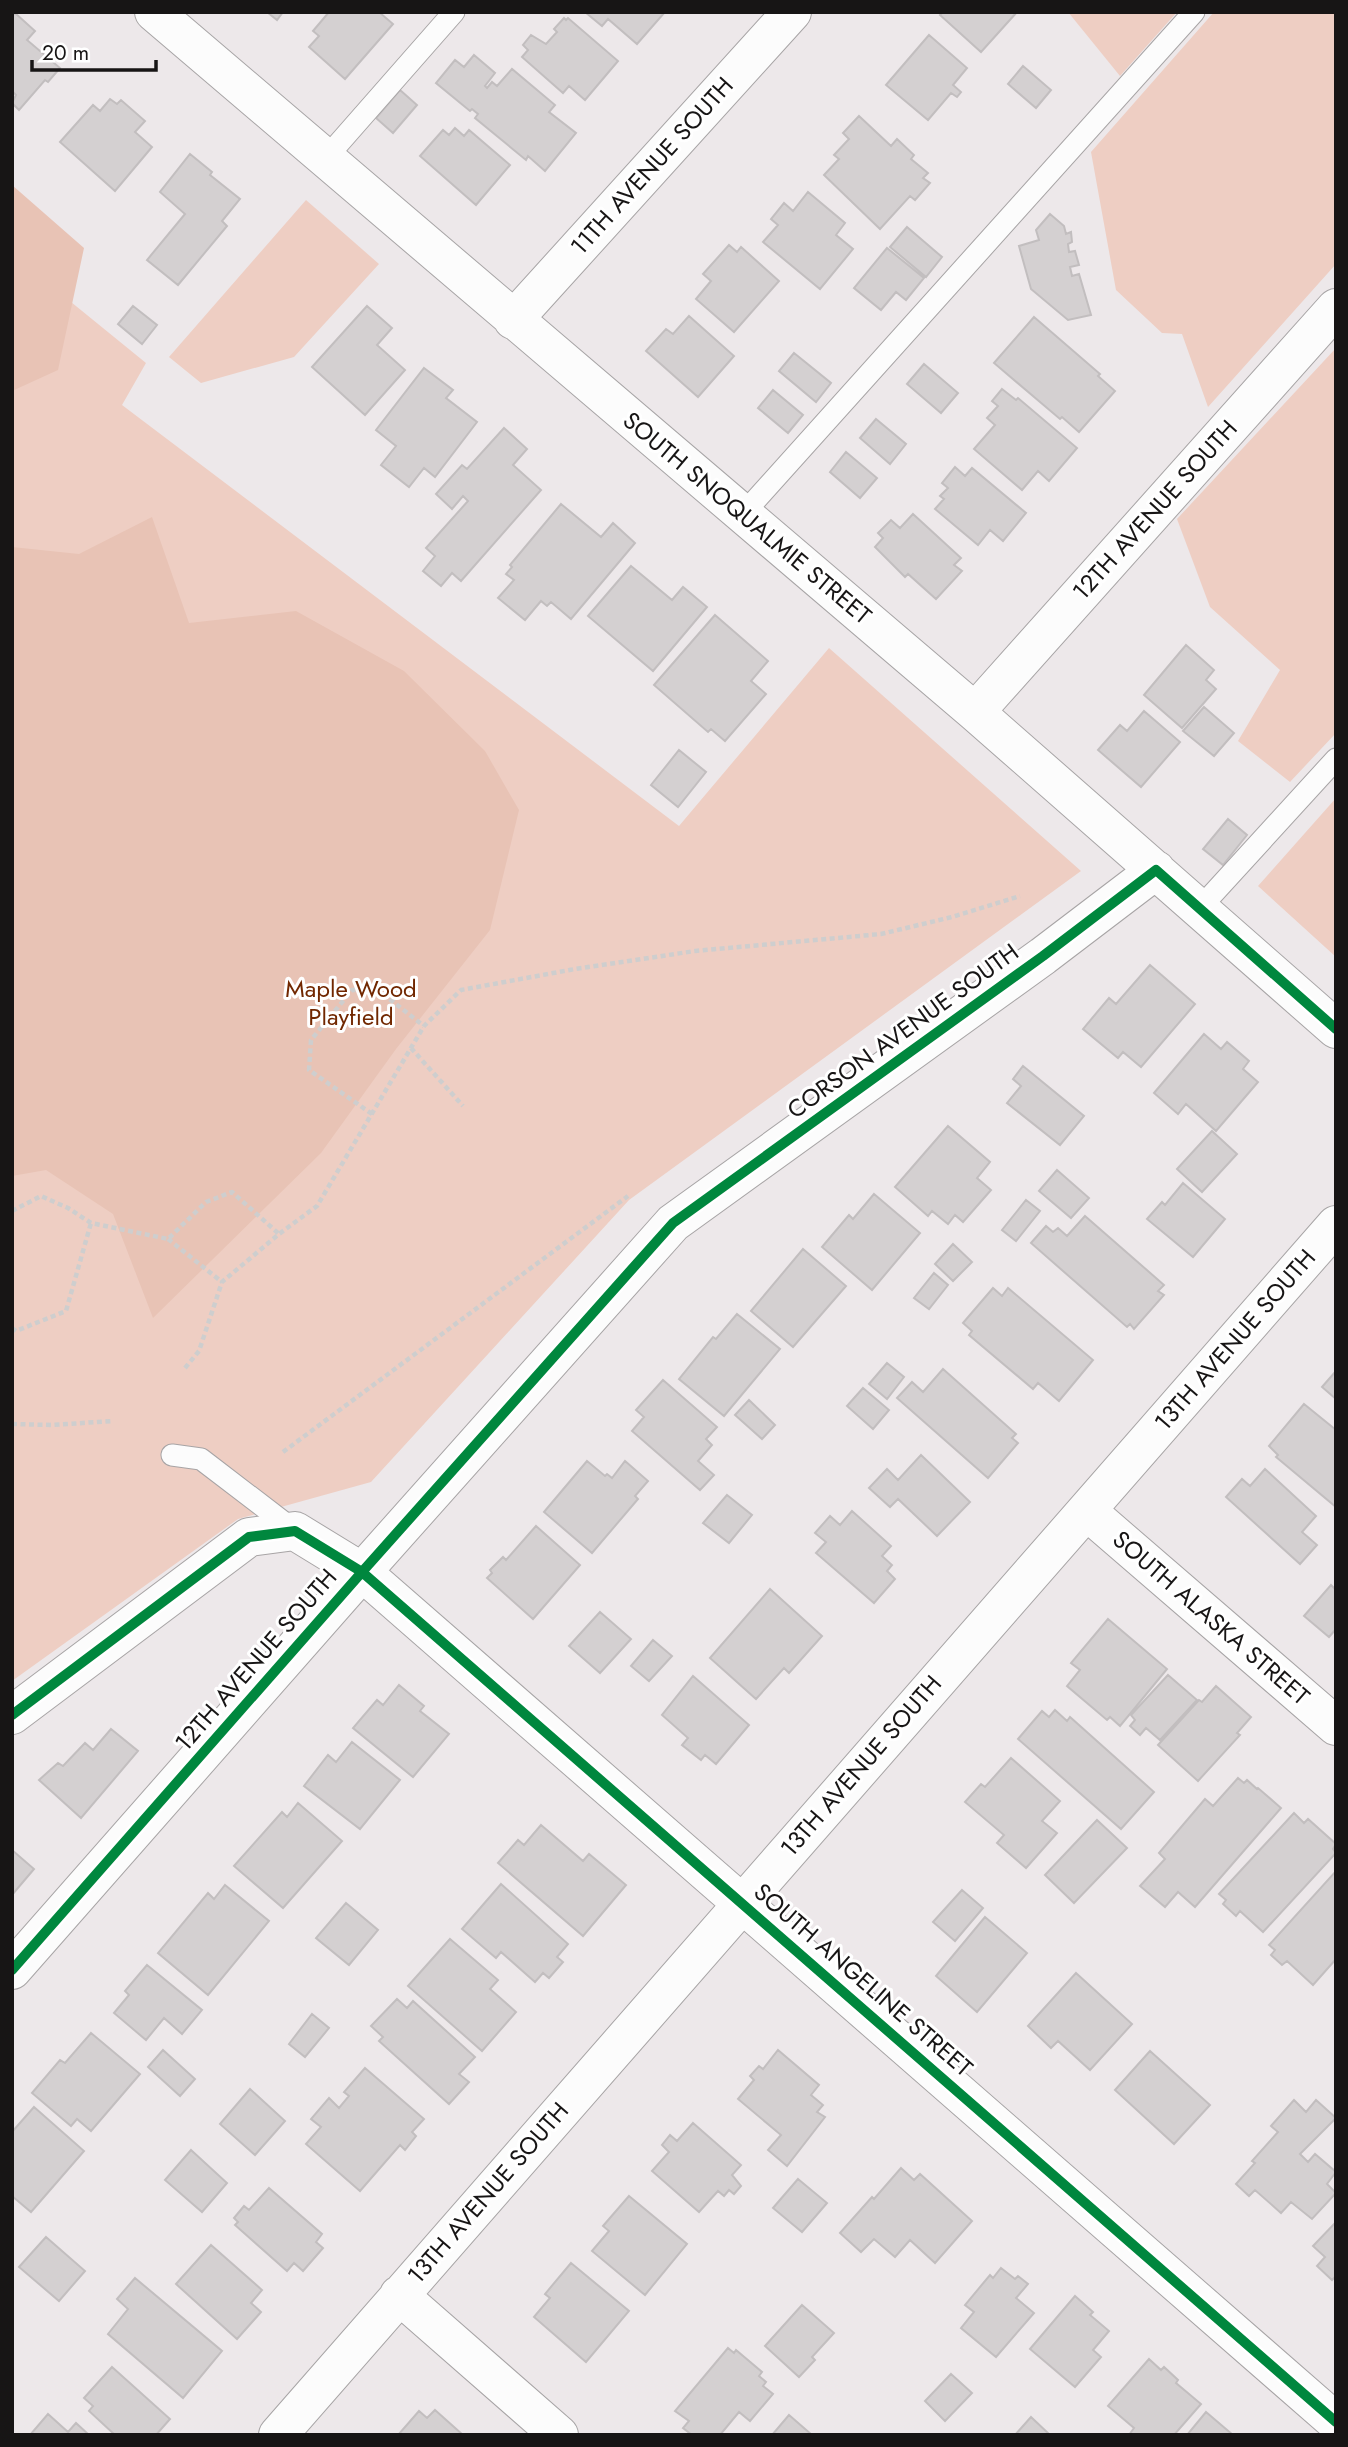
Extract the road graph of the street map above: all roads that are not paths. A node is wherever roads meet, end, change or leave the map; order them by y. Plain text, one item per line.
1 (154, 12) edge
2 (454, 12) edge
3 (792, 12) edge
4 (1194, 12) edge
5 (326, 159) junction
6 (1336, 308) edge
7 (513, 320) junction
8 (744, 514) junction
9 (975, 712) junction
10 (1336, 759) edge
11 (1156, 870) junction
12 (1199, 909) junction
13 (1336, 1029) edge
14 (673, 1223) joint
15 (1336, 1225) edge
16 (172, 1455) dead end
17 (1087, 1511) junction
18 (295, 1531) junction
19 (362, 1572) junction
20 (12, 1715) edge
21 (1336, 1726) edge
22 (742, 1902) junction
23 (12, 1970) edge
24 (399, 2295) junction
25 (1336, 2422) edge
26 (278, 2435) edge
27 (559, 2435) edge

1 - 5 street, SOUTH SNOQUALMIE STREET
2 - 5 lane
3 - 7 street, 11TH AVENUE SOUTH
4 - 8 lane
5 - 7 street, SOUTH SNOQUALMIE STREET
6 - 9 street, 12TH AVENUE SOUTH
7 - 8 street, SOUTH SNOQUALMIE STREET
8 - 9 street, SOUTH SNOQUALMIE STREET
9 - 11 street, SOUTH SNOQUALMIE STREET
10 - 12 lane
11 - 12 street, SOUTH SNOQUALMIE STREET
11 - 14 street, CORSON AVENUE SOUTH
12 - 13 street, SOUTH SNOQUALMIE STREET
14 - 19 street, 12TH AVENUE SOUTH
15 - 17 street, 13TH AVENUE SOUTH
16 - 18 lane
17 - 21 street, SOUTH ALASKA STREET
17 - 22 street, 13TH AVENUE SOUTH
18 - 19 street
18 - 20 street
19 - 22 street, SOUTH ANGELINE STREET
19 - 23 street, 12TH AVENUE SOUTH
22 - 24 street, 13TH AVENUE SOUTH
22 - 25 street, SOUTH ANGELINE STREET
24 - 26 street, 13TH AVENUE SOUTH
24 - 27 street

